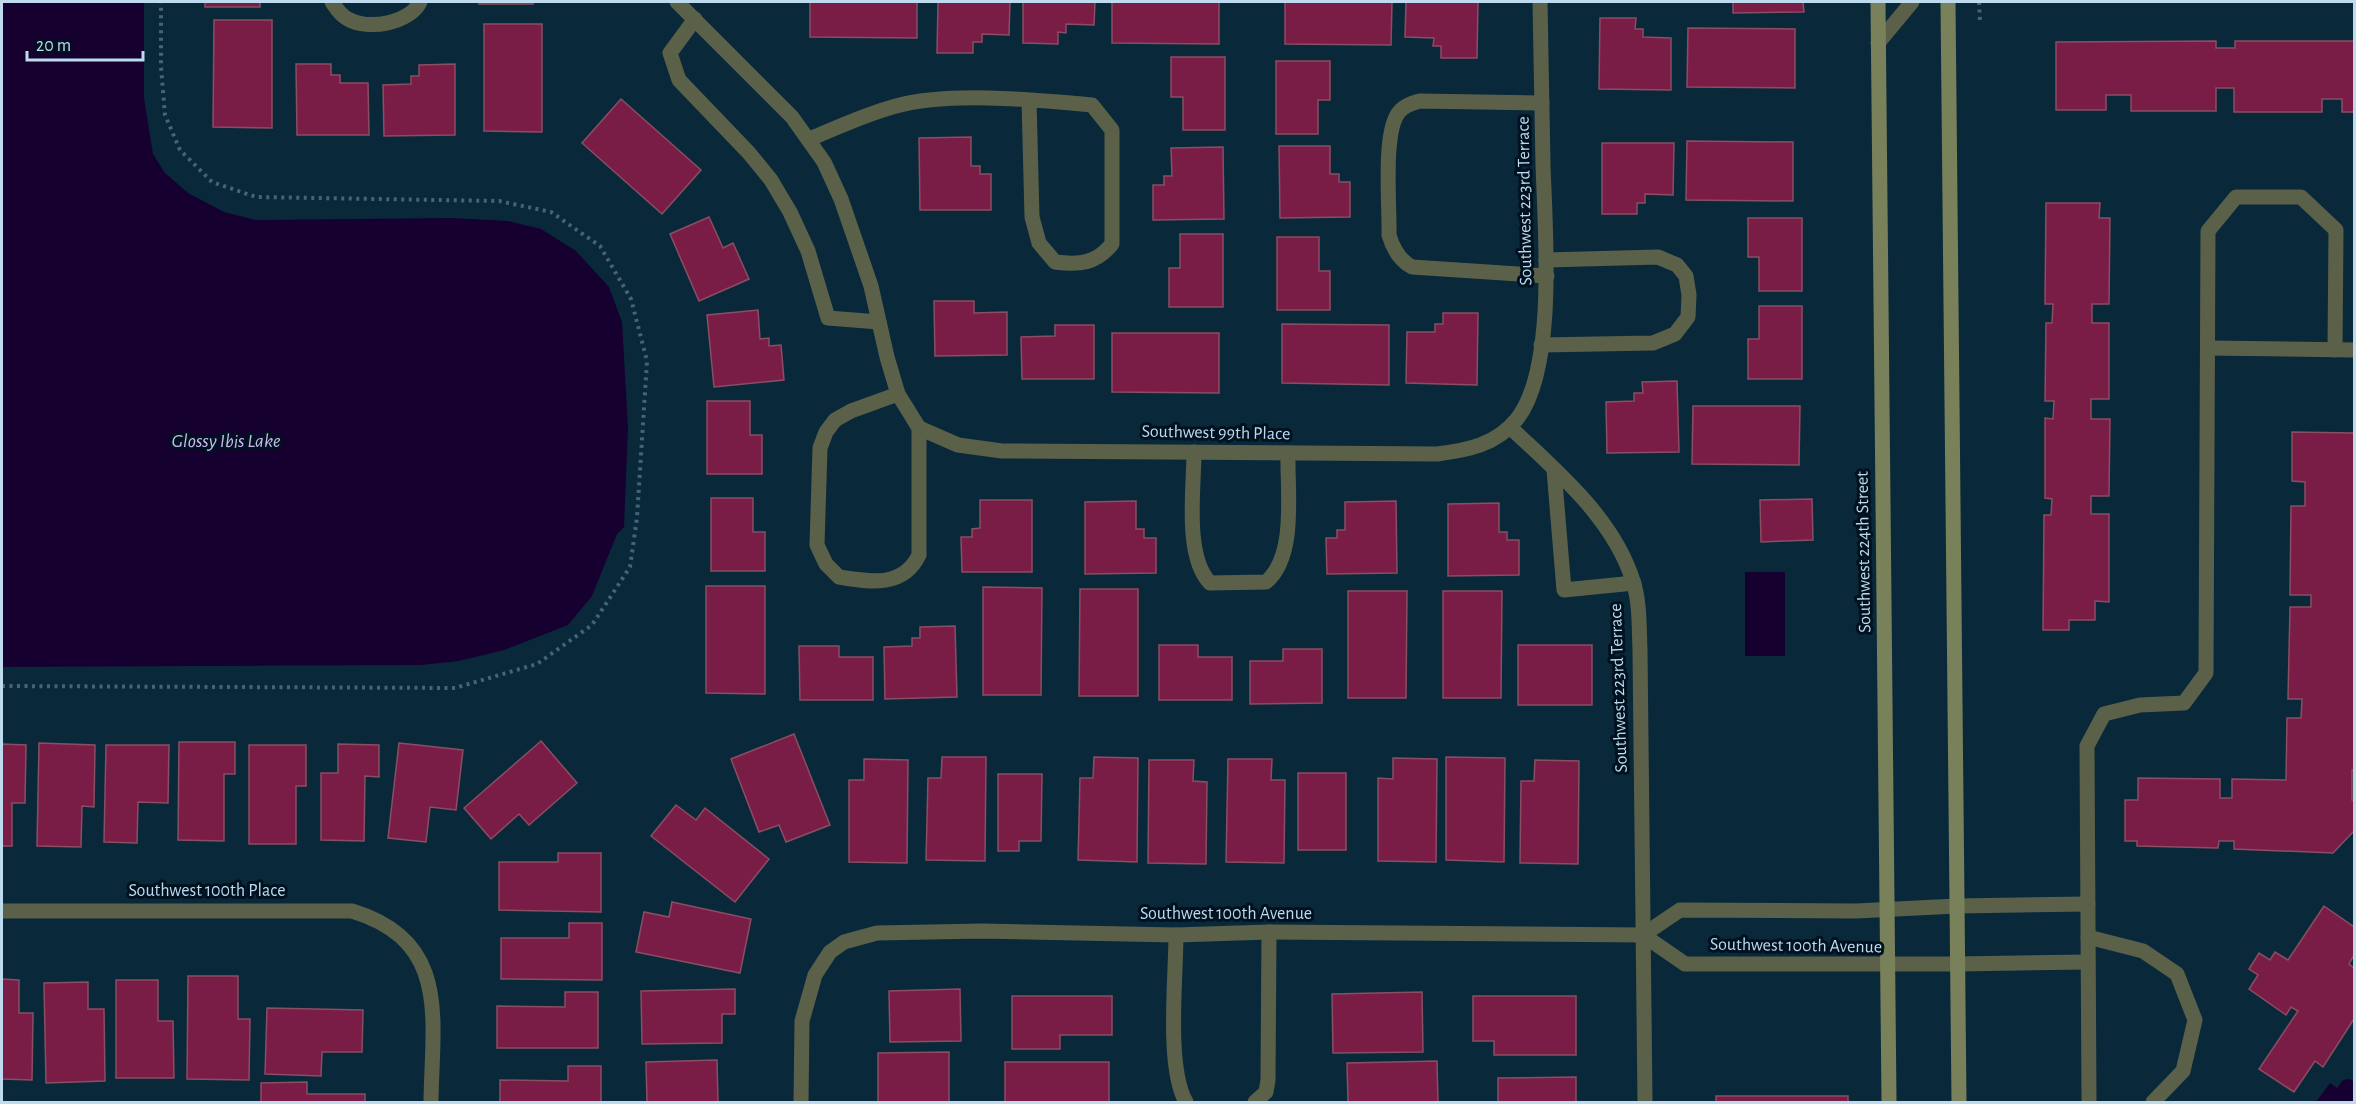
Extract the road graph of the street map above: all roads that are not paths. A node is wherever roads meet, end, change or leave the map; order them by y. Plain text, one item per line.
1 (332, 2) edge
2 (420, 2) edge
3 (677, 2) edge
4 (1540, 2) edge
5 (1878, 2) edge
6 (1912, 2) edge
7 (1948, 2) edge
8 (695, 19) junction
9 (1878, 43) junction
10 (1029, 100) junction
11 (1542, 103) junction
12 (810, 139) junction
13 (1546, 260) junction
14 (1547, 276) junction
15 (879, 322) junction
16 (1541, 345) junction
17 (2208, 348) junction
18 (2335, 350) junction
19 (2355, 350) edge
20 (898, 394) junction
21 (1510, 426) junction
22 (919, 428) junction
23 (1194, 452) junction
24 (1288, 453) junction
25 (1554, 470) junction
26 (1634, 583) junction
27 (2088, 904) junction
28 (1957, 906) junction
29 (1888, 910) junction
30 (2, 911) edge
31 (1269, 932) junction
32 (1176, 935) junction
33 (1643, 935) junction
34 (2088, 937) junction
35 (2088, 962) junction
36 (1958, 964) junction
37 (1888, 966) junction
38 (431, 1102) edge
39 (801, 1102) edge
40 (1186, 1102) edge
41 (1255, 1102) edge
42 (1645, 1102) edge
43 (1889, 1102) edge
44 (1959, 1102) edge
45 (2089, 1102) edge
46 (2153, 1102) edge

1 - 2 street
3 - 8 street
4 - 11 street, Southwest 223rd Terrace
5 - 9 street, Southwest 224th Street
6 - 9 street
7 - 28 street
8 - 12 street
8 - 15 street
9 - 29 street, Southwest 224th Street
10 - 10 street
10 - 12 street
11 - 13 street, Southwest 223rd Terrace
11 - 14 street
12 - 15 street
13 - 14 street, Southwest 223rd Terrace
13 - 16 street
14 - 16 street, Southwest 223rd Terrace
15 - 20 street
16 - 21 street, Southwest 223rd Terrace
17 - 18 street
17 - 18 street
17 - 27 street
18 - 19 street
20 - 22 street
20 - 22 street
21 - 24 street, Southwest 99th Place
21 - 25 street, Southwest 223rd Terrace
22 - 23 street, Southwest 99th Place
23 - 24 street, Southwest 99th Place
23 - 24 street
25 - 26 street, Southwest 223rd Terrace
25 - 26 street
26 - 33 street, Southwest 223rd Terrace
27 - 28 street, Southwest 100th Avenue
27 - 34 street
28 - 29 street, Southwest 100th Avenue
28 - 36 street
29 - 33 street, Southwest 100th Avenue
29 - 37 street, Southwest 224th Street
30 - 38 street, Southwest 100th Place
31 - 32 street, Southwest 100th Avenue
31 - 33 street, Southwest 100th Avenue
31 - 41 street
32 - 39 street, Southwest 100th Avenue
32 - 40 street
33 - 37 street, Southwest 100th Avenue
33 - 42 street, Southwest 223rd Terrace
34 - 35 street
34 - 46 street
35 - 36 street, Southwest 100th Avenue
35 - 45 street
36 - 37 street, Southwest 100th Avenue
36 - 44 street
37 - 43 street, Southwest 224th Street

